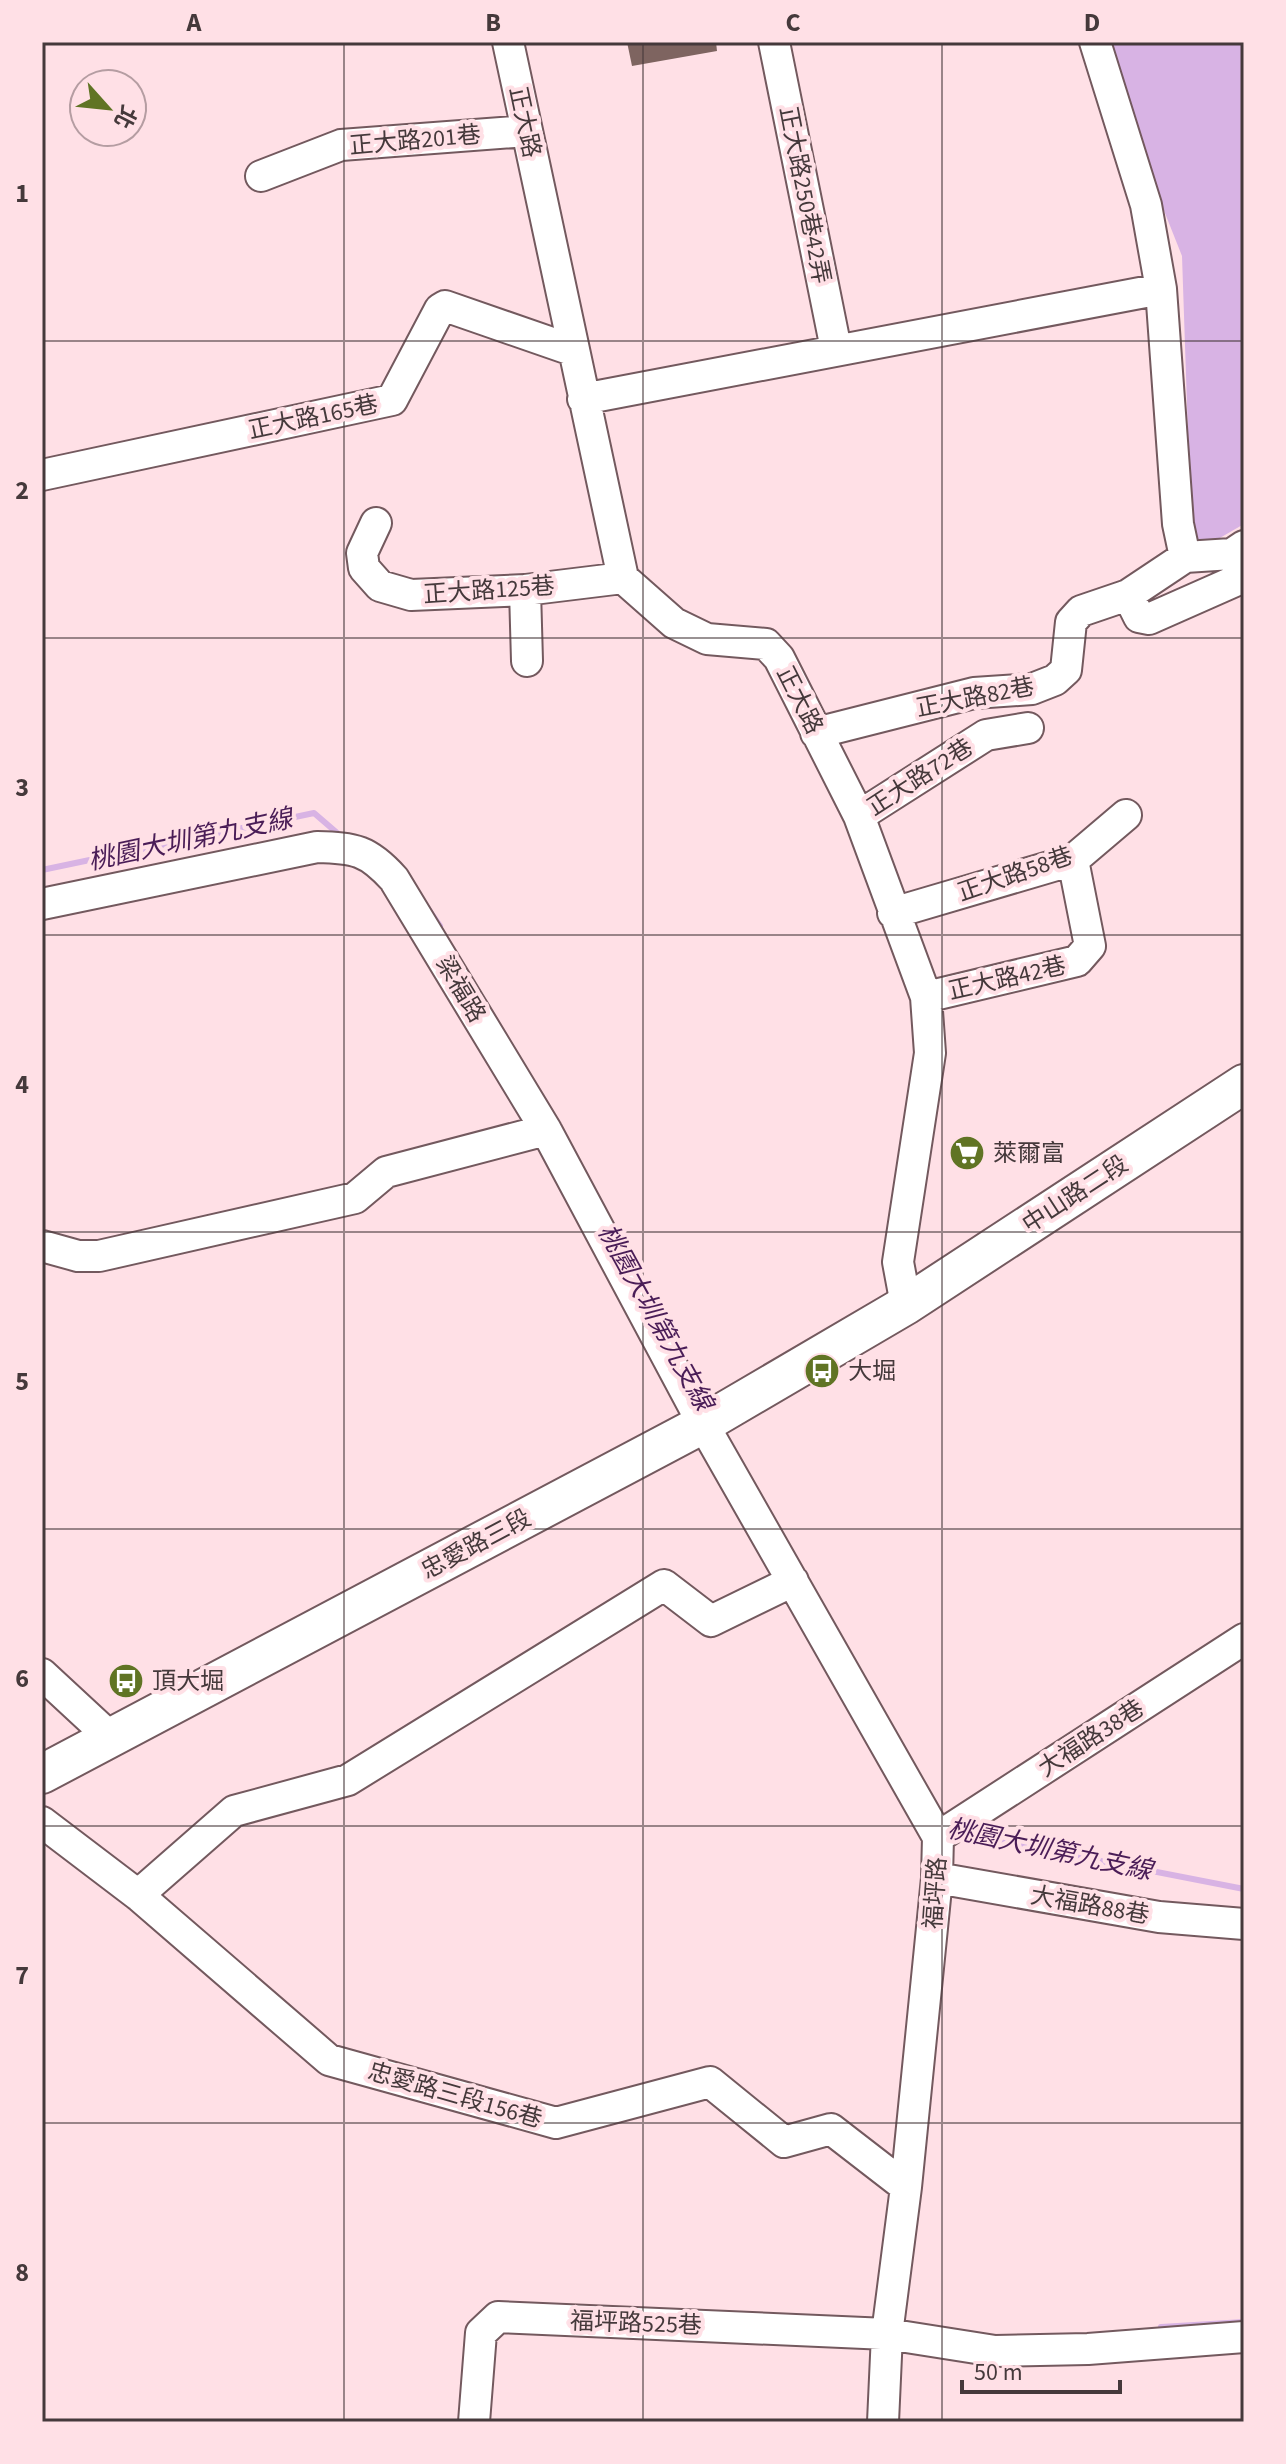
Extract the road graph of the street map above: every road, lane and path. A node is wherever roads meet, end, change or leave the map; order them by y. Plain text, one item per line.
1 (508, 42) edge
2 (774, 42) edge
3 (1095, 42) edge
4 (527, 131) junction
5 (261, 176) dead end
6 (1161, 289) junction
7 (836, 349) junction
8 (572, 350) junction
9 (583, 399) junction
10 (42, 475) edge
11 (376, 523) dead end
12 (1244, 546) edge
13 (1185, 557) junction
14 (1244, 577) edge
15 (623, 578) junction
16 (525, 590) junction
17 (1128, 595) junction
18 (527, 661) dead end
19 (1028, 728) dead end
20 (816, 733) junction
21 (1126, 815) dead end
22 (859, 816) junction
23 (1073, 860) junction
24 (42, 904) edge
25 (893, 913) junction
26 (926, 997) junction
27 (1244, 1084) edge
28 (546, 1130) junction
29 (42, 1246) edge
30 (906, 1305) junction
31 (709, 1420) junction
32 (793, 1581) junction
33 (1244, 1639) edge
34 (42, 1674) edge
35 (110, 1737) junction
36 (42, 1774) edge
37 (42, 1822) edge
38 (938, 1837) junction
39 (937, 1878) junction
40 (138, 1895) junction
41 (1244, 1924) edge
42 (906, 2187) junction
43 (887, 2334) junction
44 (1244, 2337) edge
45 (474, 2422) edge
46 (883, 2422) edge

1 - 4 street, 正大路
2 - 7 street, 正大路250巷42弄
3 - 6 street
4 - 5 street, 正大路201巷
4 - 8 street, 正大路
6 - 7 street
6 - 13 street
7 - 9 street
8 - 9 street, 正大路
8 - 10 street, 正大路165巷
9 - 15 street, 正大路
11 - 16 street, 正大路125巷
12 - 13 street
13 - 17 street
14 - 17 street
15 - 16 street, 正大路125巷
15 - 20 street, 正大路
16 - 18 street
17 - 20 street, 正大路82巷
19 - 22 street, 正大路72巷
20 - 22 street, 正大路
21 - 23 street, 正大路58巷
22 - 25 street, 正大路
23 - 25 street, 正大路58巷
23 - 26 street, 正大路42巷
24 - 28 street, 梁福路
25 - 26 street, 正大路
26 - 30 street, 正大路
27 - 30 main road, 中山路二段
28 - 29 street
28 - 31 street, 梁福路
30 - 31 main road, 忠愛路三段
31 - 32 street, 福坪路
31 - 35 main road, 忠愛路三段
32 - 38 street, 福坪路
32 - 40 street
33 - 38 street, 大福路38巷
34 - 35 street
35 - 36 main road, 忠愛路三段
37 - 40 street, 忠愛路三段156巷
38 - 39 street, 福坪路
39 - 41 street, 大福路88巷
39 - 42 street, 福坪路
40 - 42 street, 忠愛路三段156巷
42 - 43 street, 福坪路
43 - 44 street, 福坪路525巷
43 - 45 street, 福坪路525巷
43 - 46 street, 福坪路

